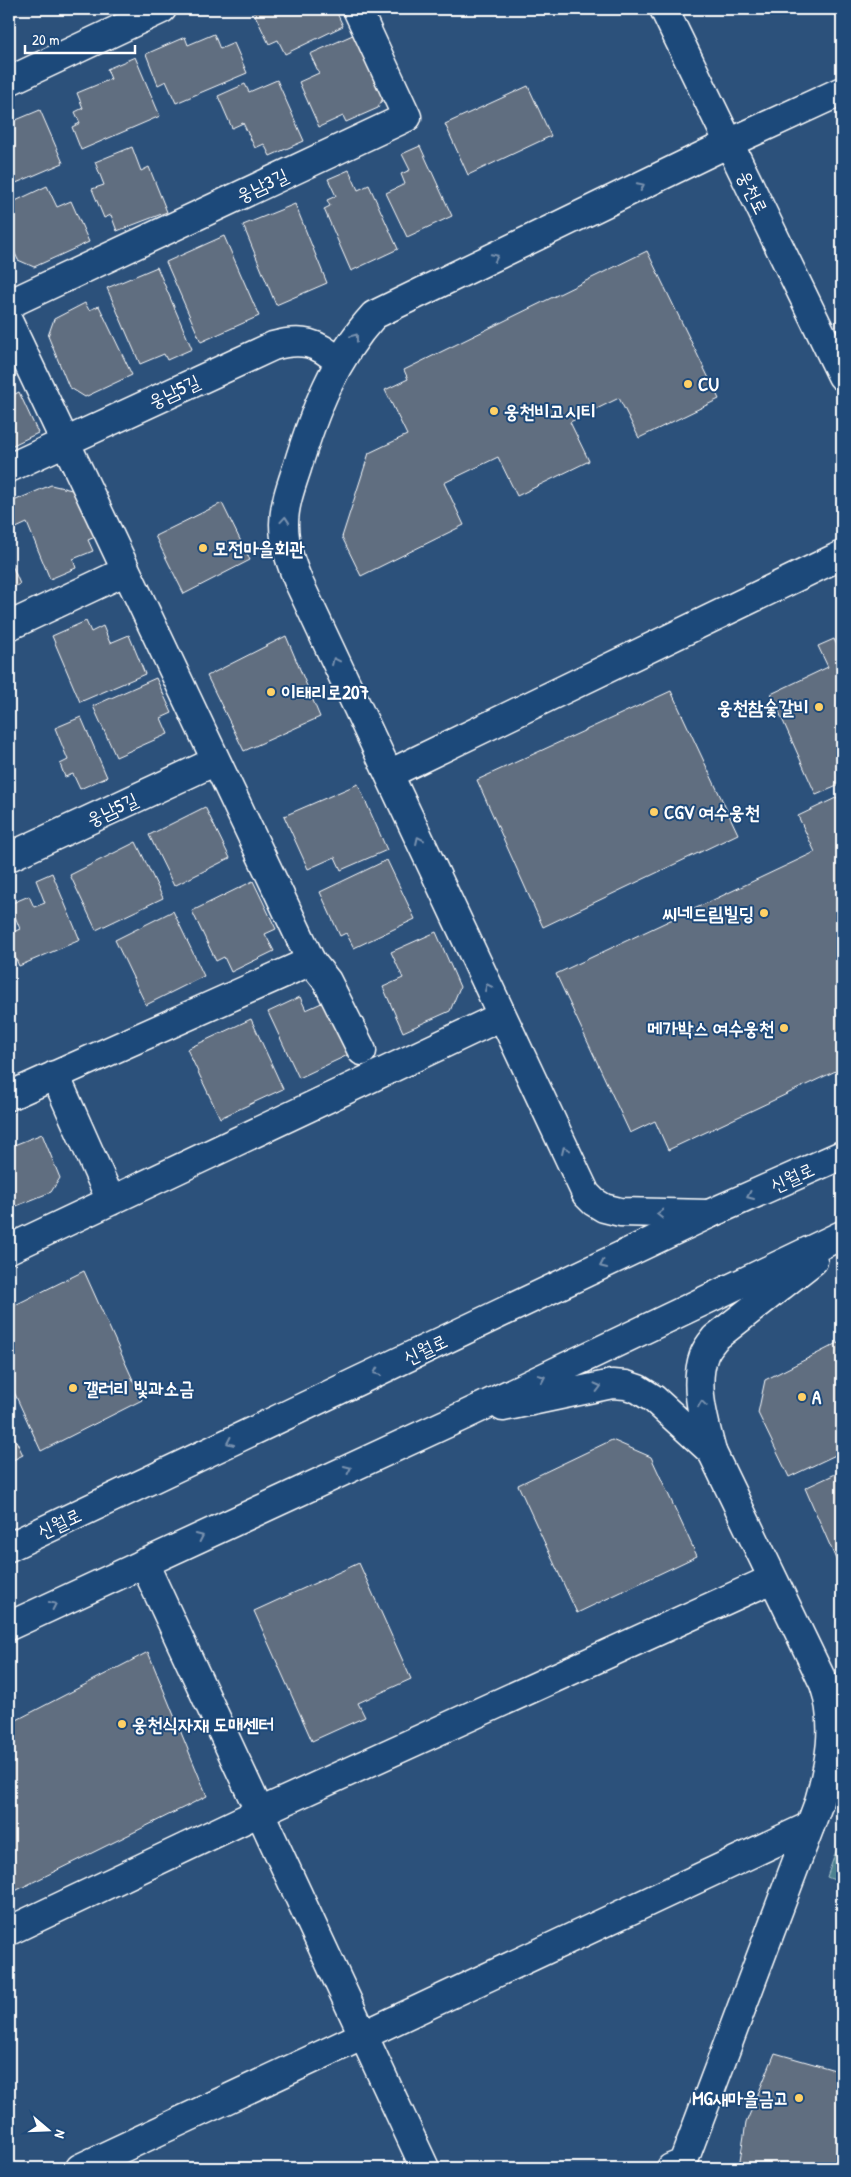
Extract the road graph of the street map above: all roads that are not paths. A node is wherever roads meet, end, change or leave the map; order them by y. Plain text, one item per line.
1 (162, 9) edge
2 (357, 9) edge
3 (664, 9) edge
4 (9, 81) edge
5 (842, 91) edge
6 (729, 143) junction
7 (9, 304) edge
8 (9, 323) edge
9 (339, 362) junction
10 (842, 376) edge
11 (64, 441) junction
12 (9, 468) edge
13 (842, 555) edge
14 (126, 571) junction
15 (9, 626) edge
16 (216, 761) junction
17 (389, 774) junction
18 (9, 857) edge
19 (311, 961) junction
20 (502, 1016) junction
21 (362, 1051) dead end
22 (55, 1075) junction
23 (9, 1096) edge
24 (842, 1155) edge
25 (110, 1201) junction
26 (709, 1214) junction
27 (842, 1237) edge
28 (9, 1249) edge
29 (465, 1415) junction
30 (712, 1452) junction
31 (9, 1546) edge
32 (144, 1563) junction
33 (772, 1578) junction
34 (9, 1626) edge
35 (260, 1812) junction
36 (810, 1826) junction
37 (9, 1931) edge
38 (363, 2035) junction
39 (680, 2166) edge
40 (80, 2168) edge
41 (424, 2168) edge

1 - 4 street
2 - 7 street, 웅남3길
3 - 6 street, 웅천로
5 - 6 street
9 -> 6 street
6 - 10 street, 웅천로
8 - 11 street
9 - 11 street, 웅남5길
17 -> 9 street
11 - 12 street, 웅남5길
11 - 14 street
13 - 17 street
14 - 15 street
14 - 16 street
16 - 18 street, 웅남5길
16 - 19 street
20 -> 17 street
19 - 21 street
19 - 22 street
20 - 25 street
26 -> 20 street
22 - 23 street
22 - 25 street
24 -> 26 street, 신월로
25 - 28 street
26 -> 31 street, 신월로
29 -> 27 street
30 -> 27 street
29 -> 30 street
32 -> 29 street
30 - 33 street
34 -> 32 street
32 - 35 street
33 - 35 street
33 - 36 street
35 - 37 street
35 - 38 street
36 - 38 street
36 - 39 street
38 - 40 street
38 - 41 street

